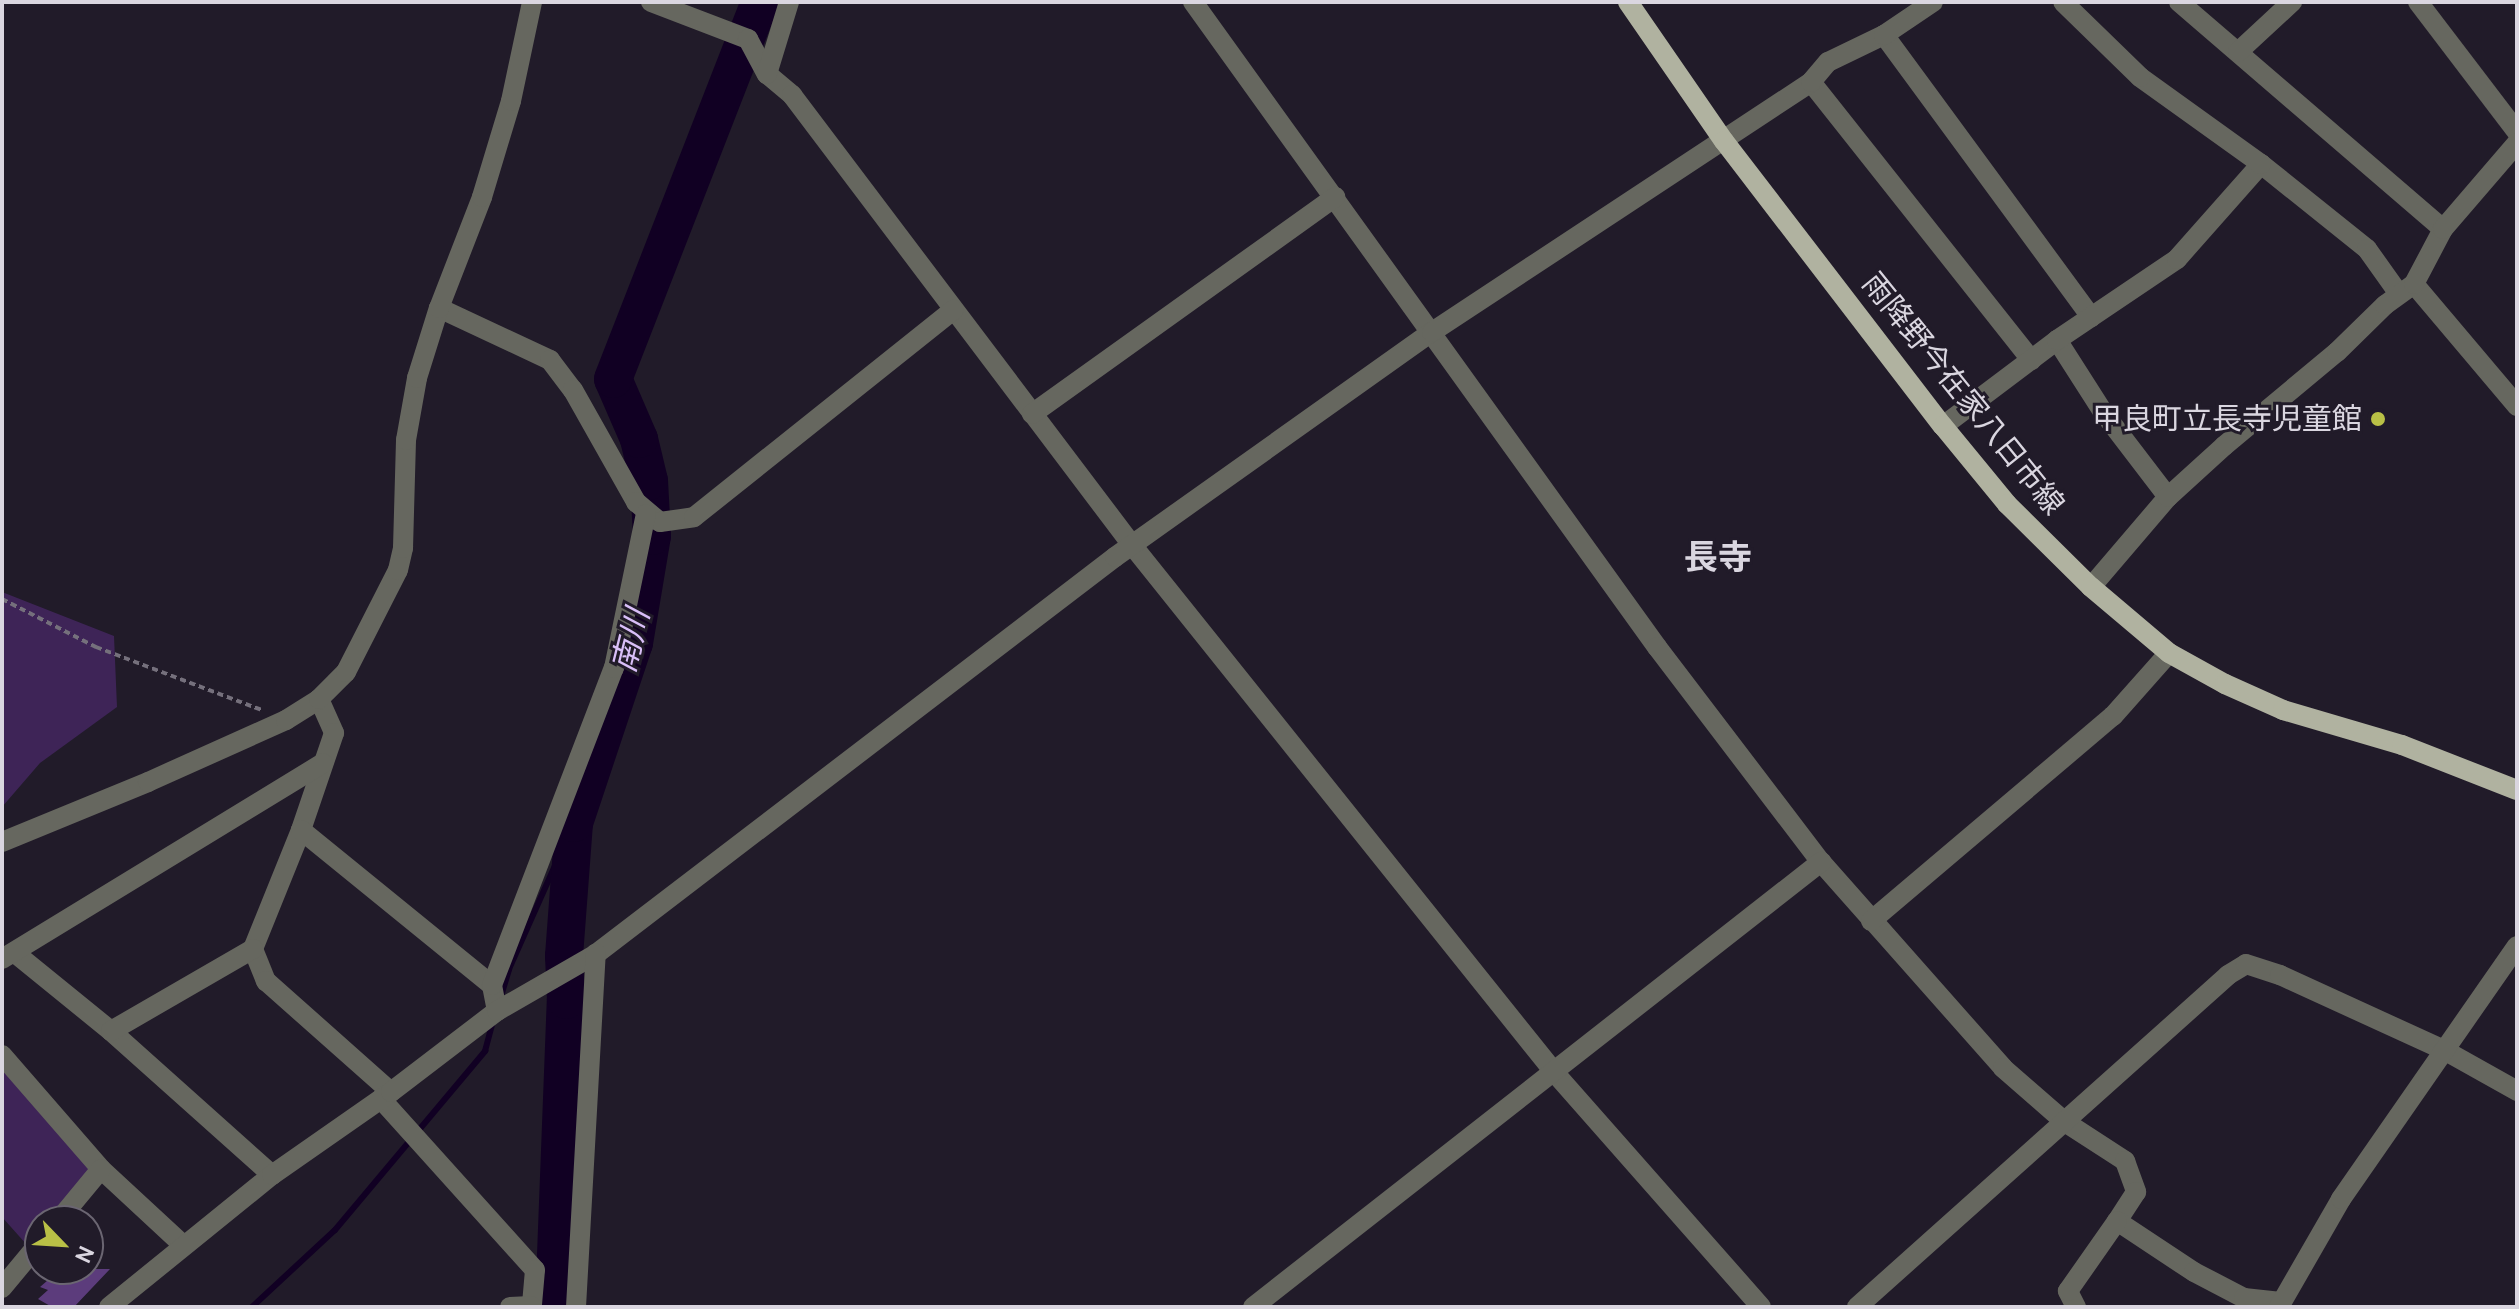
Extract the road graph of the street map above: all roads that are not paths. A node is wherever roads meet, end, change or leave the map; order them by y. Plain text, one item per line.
1 (532, 2) edge
2 (651, 2) edge
3 (789, 2) edge
4 (1193, 2) edge
5 (1628, 2) edge
6 (1933, 2) edge
7 (2063, 2) edge
8 (2179, 2) edge
9 (2292, 2) edge
10 (2418, 2) edge
11 (1884, 35) junction
12 (2238, 52) junction
13 (767, 74) junction
14 (1811, 82) junction
15 (2517, 132) edge
16 (1724, 141) junction
17 (2517, 143) edge
18 (2261, 164) junction
19 (1335, 197) junction
20 (2443, 229) junction
21 (2407, 289) junction
22 (439, 308) junction
23 (953, 310) junction
24 (2091, 317) junction
25 (1432, 332) junction
26 (2057, 340) junction
27 (2031, 360) junction
28 (2517, 406) edge
29 (1032, 414) junction
30 (1943, 426) junction
31 (2168, 497) junction
32 (646, 514) junction
33 (1132, 545) junction
34 (2091, 587) junction
35 (2169, 653) junction
36 (319, 699) junction
37 (323, 763) junction
38 (2517, 790) edge
39 (301, 830) junction
40 (2, 842) edge
41 (1821, 862) junction
42 (1871, 921) junction
43 (2517, 946) edge
44 (253, 949) junction
45 (596, 954) junction
46 (8, 956) edge
47 (492, 985) junction
48 (497, 1011) junction
49 (111, 1031) junction
50 (2444, 1050) junction
51 (2, 1055) edge
52 (1554, 1072) junction
53 (2517, 1091) edge
54 (386, 1095) junction
55 (2065, 1122) junction
56 (101, 1169) junction
57 (272, 1175) junction
58 (71, 1205) edge
59 (2117, 1221) junction
60 (183, 1245) junction
61 (24, 1261) edge
62 (2, 1288) edge
63 (2280, 1304) edge
64 (532, 1306) edge
65 (109, 1307) edge
66 (510, 1307) edge
67 (576, 1307) edge
68 (1253, 1307) edge
69 (1761, 1307) edge
70 (1857, 1307) edge
71 (2076, 1307) edge

1 - 22 street
2 - 13 street
3 - 13 street
4 - 19 street
5 - 16 main road, 雨降野今在家八日市線
6 - 11 street
7 - 18 street
8 - 12 street
9 - 12 street
10 - 15 street
11 - 14 street
11 - 24 street
12 - 20 street
13 - 23 street
14 - 16 street
14 - 27 street
16 - 25 street
16 - 30 main road, 雨降野今在家八日市線
17 - 20 street
18 - 21 street
18 - 24 street
19 - 25 street
19 - 29 street
20 - 21 street
21 - 28 street
21 - 31 street
22 - 32 street
22 - 36 street
23 - 29 street
23 - 32 street
24 - 26 street
25 - 33 street
25 - 41 street
26 - 27 street
26 - 31 street
27 - 30 street
29 - 33 street
30 - 34 main road, 雨降野今在家八日市線
31 - 34 street
32 - 47 street
33 - 45 street
33 - 52 street
34 - 35 main road, 雨降野今在家八日市線
35 - 38 main road, 雨降野今在家八日市線
35 - 42 street
36 - 37 street
36 - 40 street
37 - 39 street
37 - 46 street
39 - 44 street
39 - 47 street
41 - 42 street
41 - 52 street
42 - 55 street
43 - 50 street
44 - 49 street
44 - 54 street
45 - 48 street
45 - 67 street
46 - 49 street
47 - 48 street
48 - 54 street
49 - 57 street
50 - 53 street
50 - 55 street
50 - 63 street
51 - 56 street
52 - 68 street
52 - 69 street
54 - 57 street
54 - 64 street
55 - 59 street
55 - 70 street
56 - 58 street
56 - 60 street
57 - 60 street
59 - 63 street
59 - 71 street
60 - 65 street
61 - 62 street
64 - 66 street

